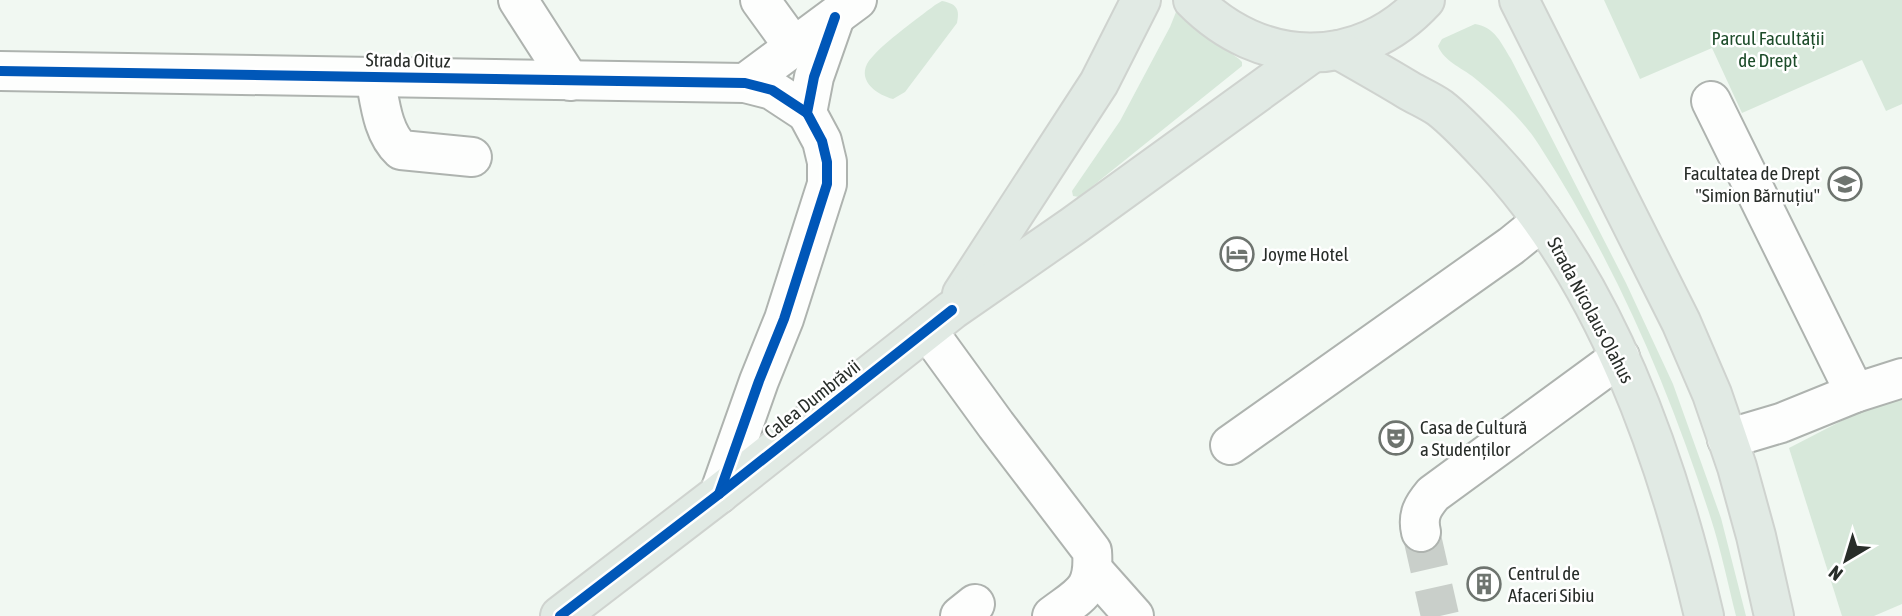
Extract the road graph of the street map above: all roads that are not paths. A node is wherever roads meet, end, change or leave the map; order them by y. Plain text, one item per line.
1 (518, 0) edge
2 (760, 0) edge
3 (1140, 0) edge
4 (1193, 0) edge
5 (1425, 0) edge
6 (1519, 0) edge
7 (846, 8) edge
8 (794, 47) junction
9 (1325, 51) junction
10 (0, 71) edge
11 (375, 77) junction
12 (570, 81) junction
13 (745, 83) junction
14 (1711, 101) dead end
15 (807, 113) junction
16 (472, 158) dead end
17 (1542, 221) junction
18 (940, 320) junction
19 (1620, 357) junction
20 (1902, 378) edge
21 (1855, 393) junction
22 (1727, 439) junction
23 (1230, 445) dead end
24 (719, 494) junction
25 (1421, 532) tunnel mouth
26 (1094, 571) junction
27 (561, 616) edge
28 (1052, 616) edge
29 (1133, 616) edge
30 (1704, 616) edge
31 (1774, 616) edge

1 - 12 street
2 - 8 street
3 - 18 main road, Calea Dumbrăvii
4 - 9 main road
5 - 9 main road
6 - 22 main road
7 - 8 street
7 - 15 street
8 - 13 street
9 - 17 main road, Strada Nicolaus Olahus
9 - 18 main road, Calea Dumbrăvii
10 - 11 street, Strada Oituz
11 - 12 street, Strada Oituz
11 - 16 street
12 - 13 street, Strada Oituz
13 - 15 street, Strada Oituz
14 - 21 street
15 - 24 street
17 - 19 main road, Strada Nicolaus Olahus
17 - 23 street
18 - 24 main road, Calea Dumbrăvii
18 - 26 street
19 - 25 street
19 - 30 main road, Strada Nicolaus Olahus
20 - 21 street
21 - 22 street
22 - 31 main road
24 - 27 main road, Calea Dumbrăvii
26 - 28 street
26 - 29 street

